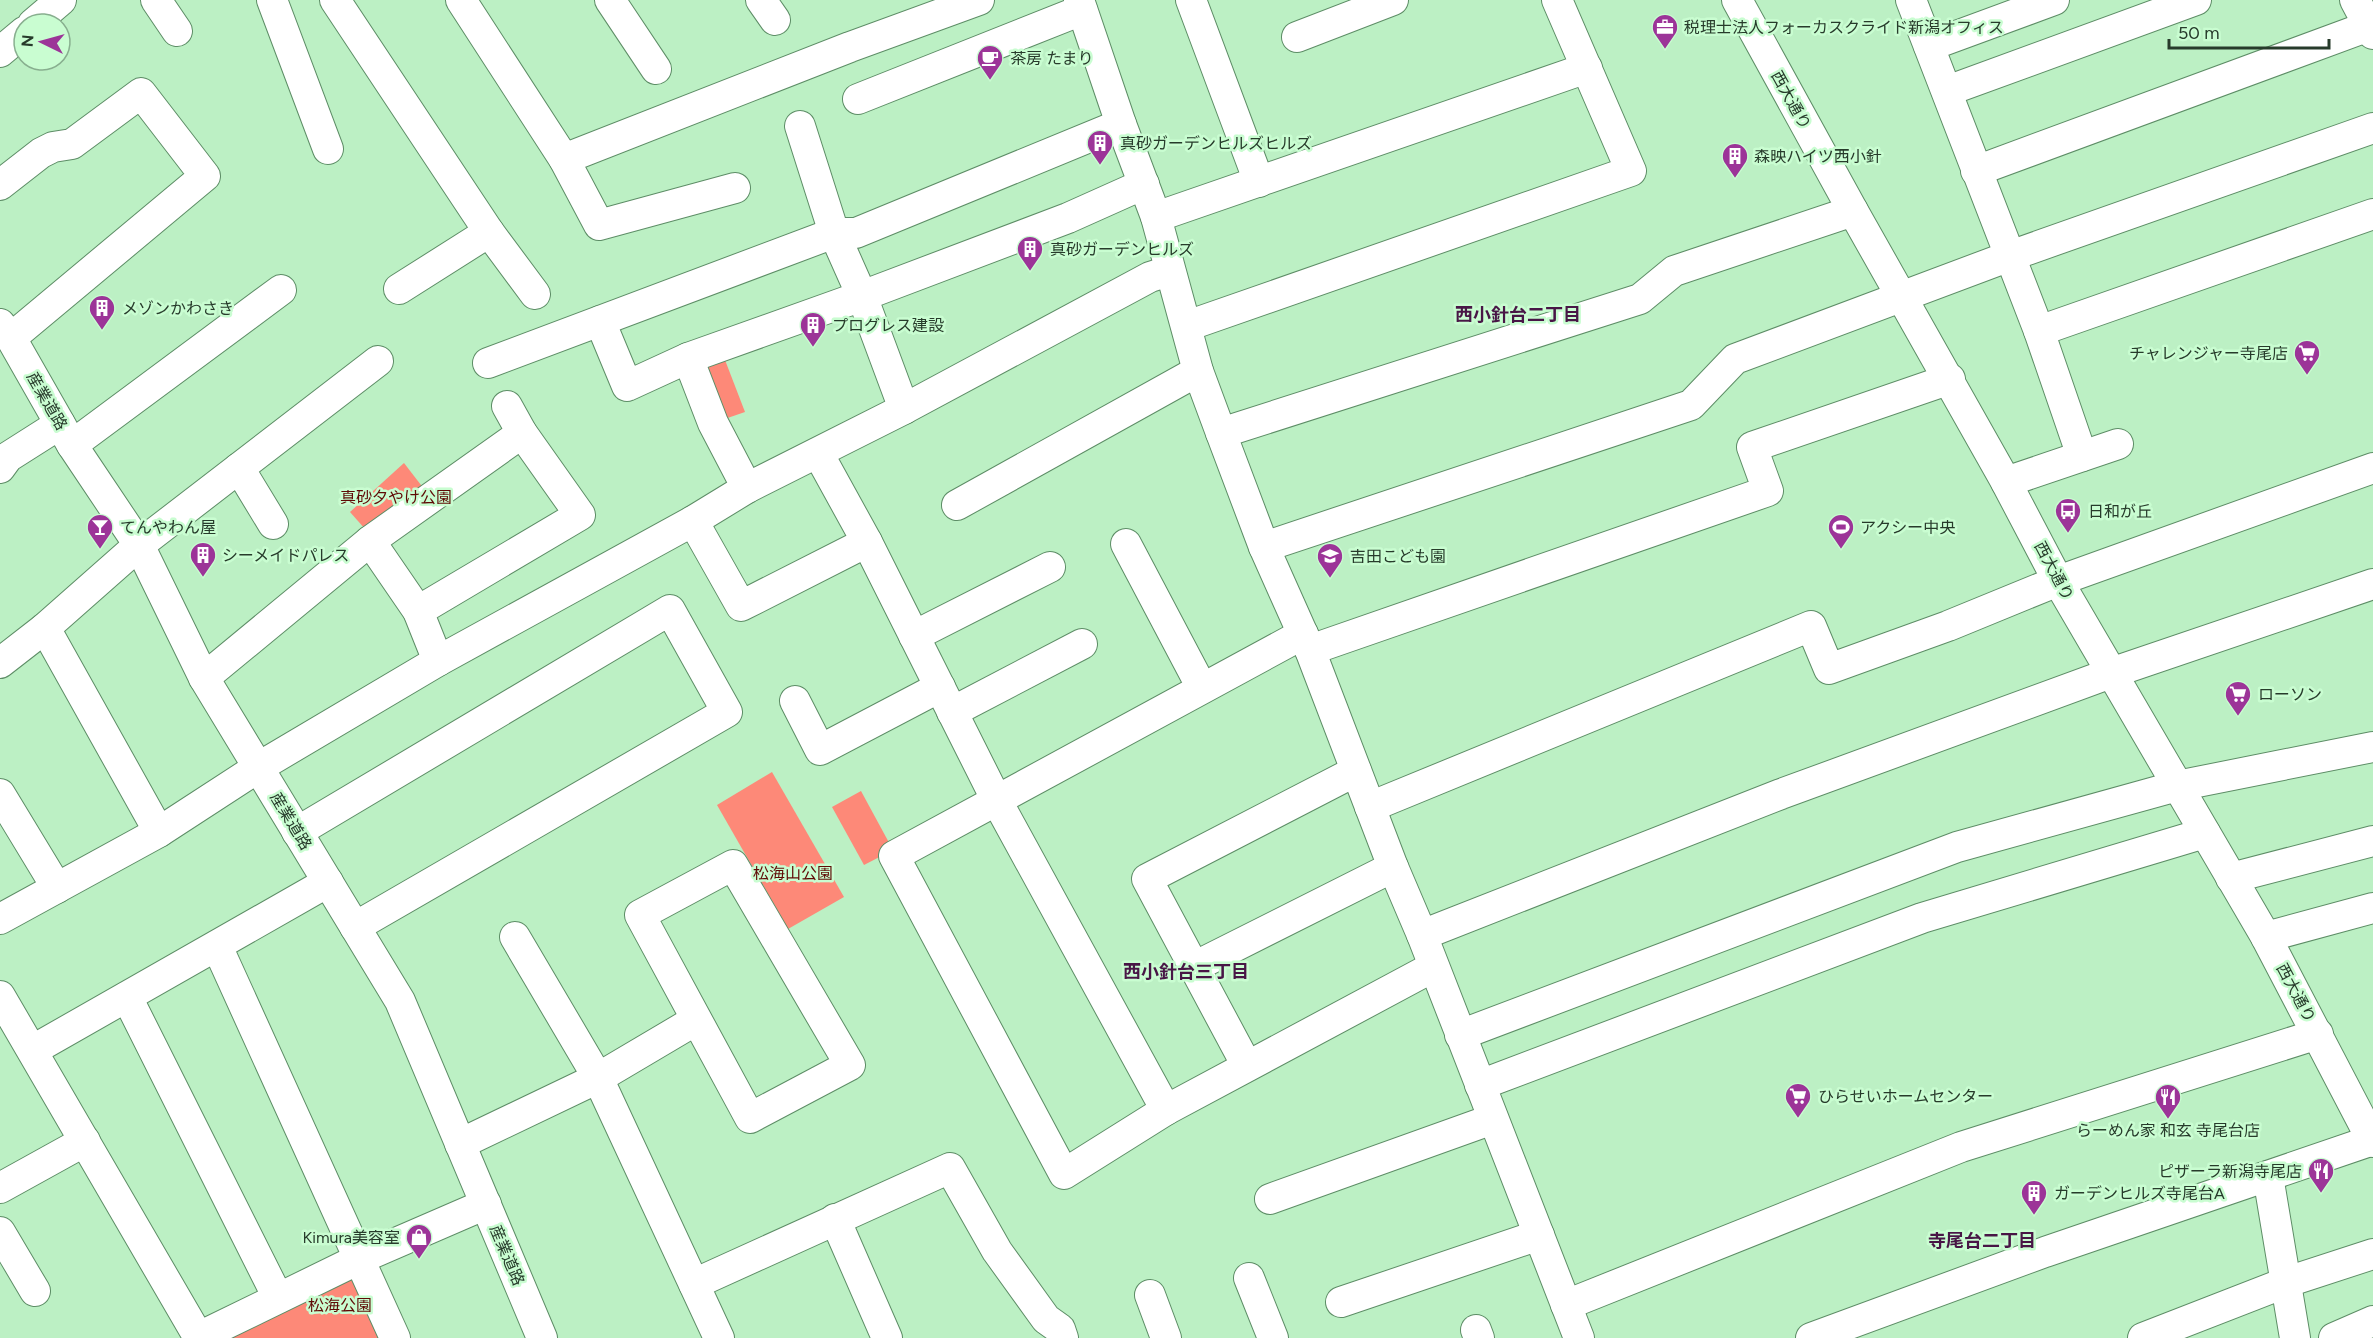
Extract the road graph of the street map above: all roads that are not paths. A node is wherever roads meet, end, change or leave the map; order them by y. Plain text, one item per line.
1 (61, 0) edge
2 (156, 0) edge
3 (272, 0) edge
4 (335, 0) edge
5 (461, 0) edge
6 (610, 0) edge
7 (980, 0) edge
8 (1191, 0) edge
9 (1393, 0) edge
10 (1557, 0) edge
11 (1737, 0) edge
12 (1911, 0) edge
13 (2054, 0) edge
14 (2196, 0) edge
15 (2355, 0) edge
16 (1080, 5) edge
17 (47, 12) edge
18 (2371, 30) edge
19 (177, 31) dead end
20 (1297, 37) dead end
21 (12, 42) edge
22 (1929, 46) junction
23 (0, 52) edge
24 (656, 69) dead end
25 (1587, 69) junction
26 (1947, 91) junction
27 (858, 99) dead end
28 (1121, 124) junction
29 (800, 126) dead end
30 (2373, 128) edge
31 (328, 149) dead end
32 (564, 159) junction
33 (1976, 171) junction
34 (1259, 182) junction
35 (1144, 184) junction
36 (0, 186) edge
37 (735, 188) dead end
38 (1852, 211) junction
39 (2373, 214) edge
40 (1156, 217) junction
41 (489, 232) junction
42 (834, 233) junction
43 (2010, 256) junction
44 (1169, 271) junction
45 (399, 289) dead end
46 (281, 290) dead end
47 (535, 294) dead end
48 (862, 296) junction
49 (1901, 298) junction
50 (600, 321) junction
51 (1187, 326) junction
52 (5, 331) edge
53 (2039, 331) junction
54 (688, 358) junction
55 (378, 361) dead end
56 (488, 363) dead end
57 (1198, 371) junction
58 (1950, 380) junction
59 (507, 406) dead end
60 (904, 409) junction
61 (522, 433) junction
62 (1221, 434) junction
63 (66, 435) junction
64 (2118, 444) dead end
65 (818, 453) junction
66 (2082, 456) junction
67 (0, 468) edge
68 (239, 468) junction
69 (2373, 468) edge
70 (2006, 482) junction
71 (747, 488) junction
72 (957, 505) dead end
73 (693, 521) junction
74 (273, 524) dead end
75 (370, 540) junction
76 (867, 542) junction
77 (1126, 544) dead end
78 (139, 545) junction
79 (1264, 547) junction
80 (1050, 567) dead end
81 (2058, 581) junction
82 (2373, 584) edge
83 (418, 611) junction
84 (45, 628) junction
85 (914, 636) junction
86 (1307, 642) junction
87 (1082, 644) dead end
88 (438, 661) junction
89 (0, 663) edge
90 (2111, 673) junction
91 (204, 678) junction
92 (1202, 688) junction
93 (946, 699) junction
94 (795, 701) dead end
95 (2373, 747) edge
96 (259, 767) junction
97 (1356, 771) junction
98 (2177, 786) junction
99 (0, 794) edge
100 (997, 801) junction
101 (1370, 807) junction
102 (159, 832) junction
103 (297, 832) junction
104 (2205, 833) junction
105 (2373, 841) edge
106 (1393, 867) junction
107 (2231, 878) junction
108 (328, 882) junction
109 (57, 888) junction
110 (2373, 908) edge
111 (0, 919) edge
112 (355, 927) junction
113 (1422, 935) junction
114 (515, 937) dead end
115 (2266, 937) junction
116 (217, 946) junction
117 (1194, 967) junction
118 (1433, 967) junction
119 (0, 996) edge
120 (127, 997) junction
121 (696, 1020) junction
122 (2318, 1034) junction
123 (1460, 1035) junction
124 (33, 1050) junction
125 (1247, 1066) junction
126 (598, 1078) junction
127 (1480, 1085) junction
128 (1166, 1110) junction
129 (1493, 1119) junction
130 (2373, 1140) edge
131 (85, 1141) junction
132 (460, 1144) junction
133 (2268, 1176) junction
134 (0, 1188) edge
135 (1270, 1199) dead end
136 (486, 1204) junction
137 (835, 1219) junction
138 (0, 1232) edge
139 (1539, 1235) junction
140 (2373, 1254) edge
141 (358, 1259) junction
142 (1249, 1278) dead end
143 (2287, 1282) junction
144 (694, 1284) junction
145 (35, 1291) dead end
146 (1150, 1295) dead end
147 (278, 1298) junction
148 (1341, 1302) dead end
149 (1566, 1305) junction
150 (2373, 1321) edge
151 (1064, 1332) edge
152 (199, 1338) edge
153 (395, 1338) edge
154 (542, 1338) edge
155 (719, 1338) edge
156 (887, 1338) edge
157 (1166, 1338) edge
158 (1273, 1338) edge
159 (1579, 1338) edge
160 (1811, 1338) edge
161 (2143, 1338) edge
162 (2295, 1338) edge
163 (2334, 1338) edge

1 - 17 street
2 - 19 street
3 - 31 street
4 - 41 street
5 - 32 street
6 - 24 street
7 - 32 street
8 - 34 street
9 - 20 street
10 - 25 street
11 - 38 street, 西大通り
12 - 22 street
13 - 22 street
14 - 26 street
15 - 18 street
16 - 27 street
16 - 28 street
18 - 33 street
21 - 23 street
22 - 26 street
25 - 34 street
25 - 51 street
26 - 33 street
28 - 35 street
28 - 42 street
29 - 42 street
30 - 43 street
32 - 37 street
33 - 43 street
34 - 40 street
35 - 40 street
35 - 48 street
36 - 52 street
38 - 49 street, 西大通り
38 - 62 street
39 - 53 street
40 - 44 street
41 - 45 street
41 - 47 street
42 - 48 street
42 - 50 street
43 - 49 street
43 - 53 street
44 - 51 street
44 - 60 street
46 - 63 street
48 - 54 street
48 - 60 street
49 - 58 street, 西大通り
49 - 79 street
50 - 54 street
50 - 56 street
51 - 57 street
52 - 63 street, 産業道路
53 - 66 street
54 - 71 street
55 - 68 street
57 - 62 street
57 - 72 street
58 - 70 street, 西大通り
58 - 86 street
59 - 61 street
60 - 65 street
61 - 75 street
61 - 83 street
62 - 79 street
63 - 67 street
63 - 78 street, 産業道路
64 - 66 street
65 - 71 street
65 - 76 street
66 - 70 street
68 - 74 street
68 - 78 street
69 - 81 street
70 - 81 street, 西大通り
71 - 73 street
73 - 76 street
73 - 88 street
75 - 83 street
75 - 91 street
76 - 85 street
77 - 92 street
78 - 84 street
78 - 91 street, 産業道路
79 - 86 street
80 - 85 street
81 - 90 street, 西大通り
81 - 101 street
82 - 90 street
83 - 88 street
84 - 89 street
84 - 102 street
85 - 93 street
86 - 92 street
86 - 97 street
87 - 93 street
88 - 96 street
90 - 98 street, 西大通り
90 - 113 street
91 - 96 street, 産業道路
92 - 100 street
93 - 94 street
93 - 100 street
95 - 98 street
96 - 102 street
96 - 103 street, 産業道路
97 - 101 street
97 - 117 street
98 - 104 street, 西大通り
98 - 123 street
99 - 109 street
100 - 128 street
100 - 128 street
101 - 106 street
102 - 109 street
103 - 108 street, 産業道路
103 - 112 street
104 - 107 street, 西大通り
104 - 127 street
105 - 107 street
106 - 113 street
106 - 117 street
107 - 115 street, 西大通り
108 - 112 street, 産業道路
108 - 116 street
109 - 111 street
110 - 115 street
112 - 132 street, 産業道路
113 - 118 street
114 - 126 street
115 - 122 street, 西大通り
116 - 120 street
116 - 141 street
117 - 125 street
118 - 123 street
118 - 125 street
119 - 124 street
120 - 124 street
120 - 147 street
121 - 121 street
121 - 126 street
122 - 130 street, 西大通り
122 - 149 street
123 - 127 street
124 - 131 street
125 - 128 street
126 - 132 street
126 - 144 street
127 - 129 street
129 - 135 street
129 - 139 street
130 - 133 street
131 - 134 street
131 - 152 street
132 - 136 street, 産業道路
133 - 143 street
133 - 160 street
136 - 141 street
136 - 154 street, 産業道路
137 - 144 street
137 - 151 street
137 - 156 street
138 - 145 street
139 - 148 street
139 - 149 street
140 - 143 street
141 - 147 street
141 - 153 street
142 - 158 street
143 - 161 street
143 - 162 street
144 - 155 street
146 - 157 street
147 - 152 street
149 - 159 street
150 - 163 street

